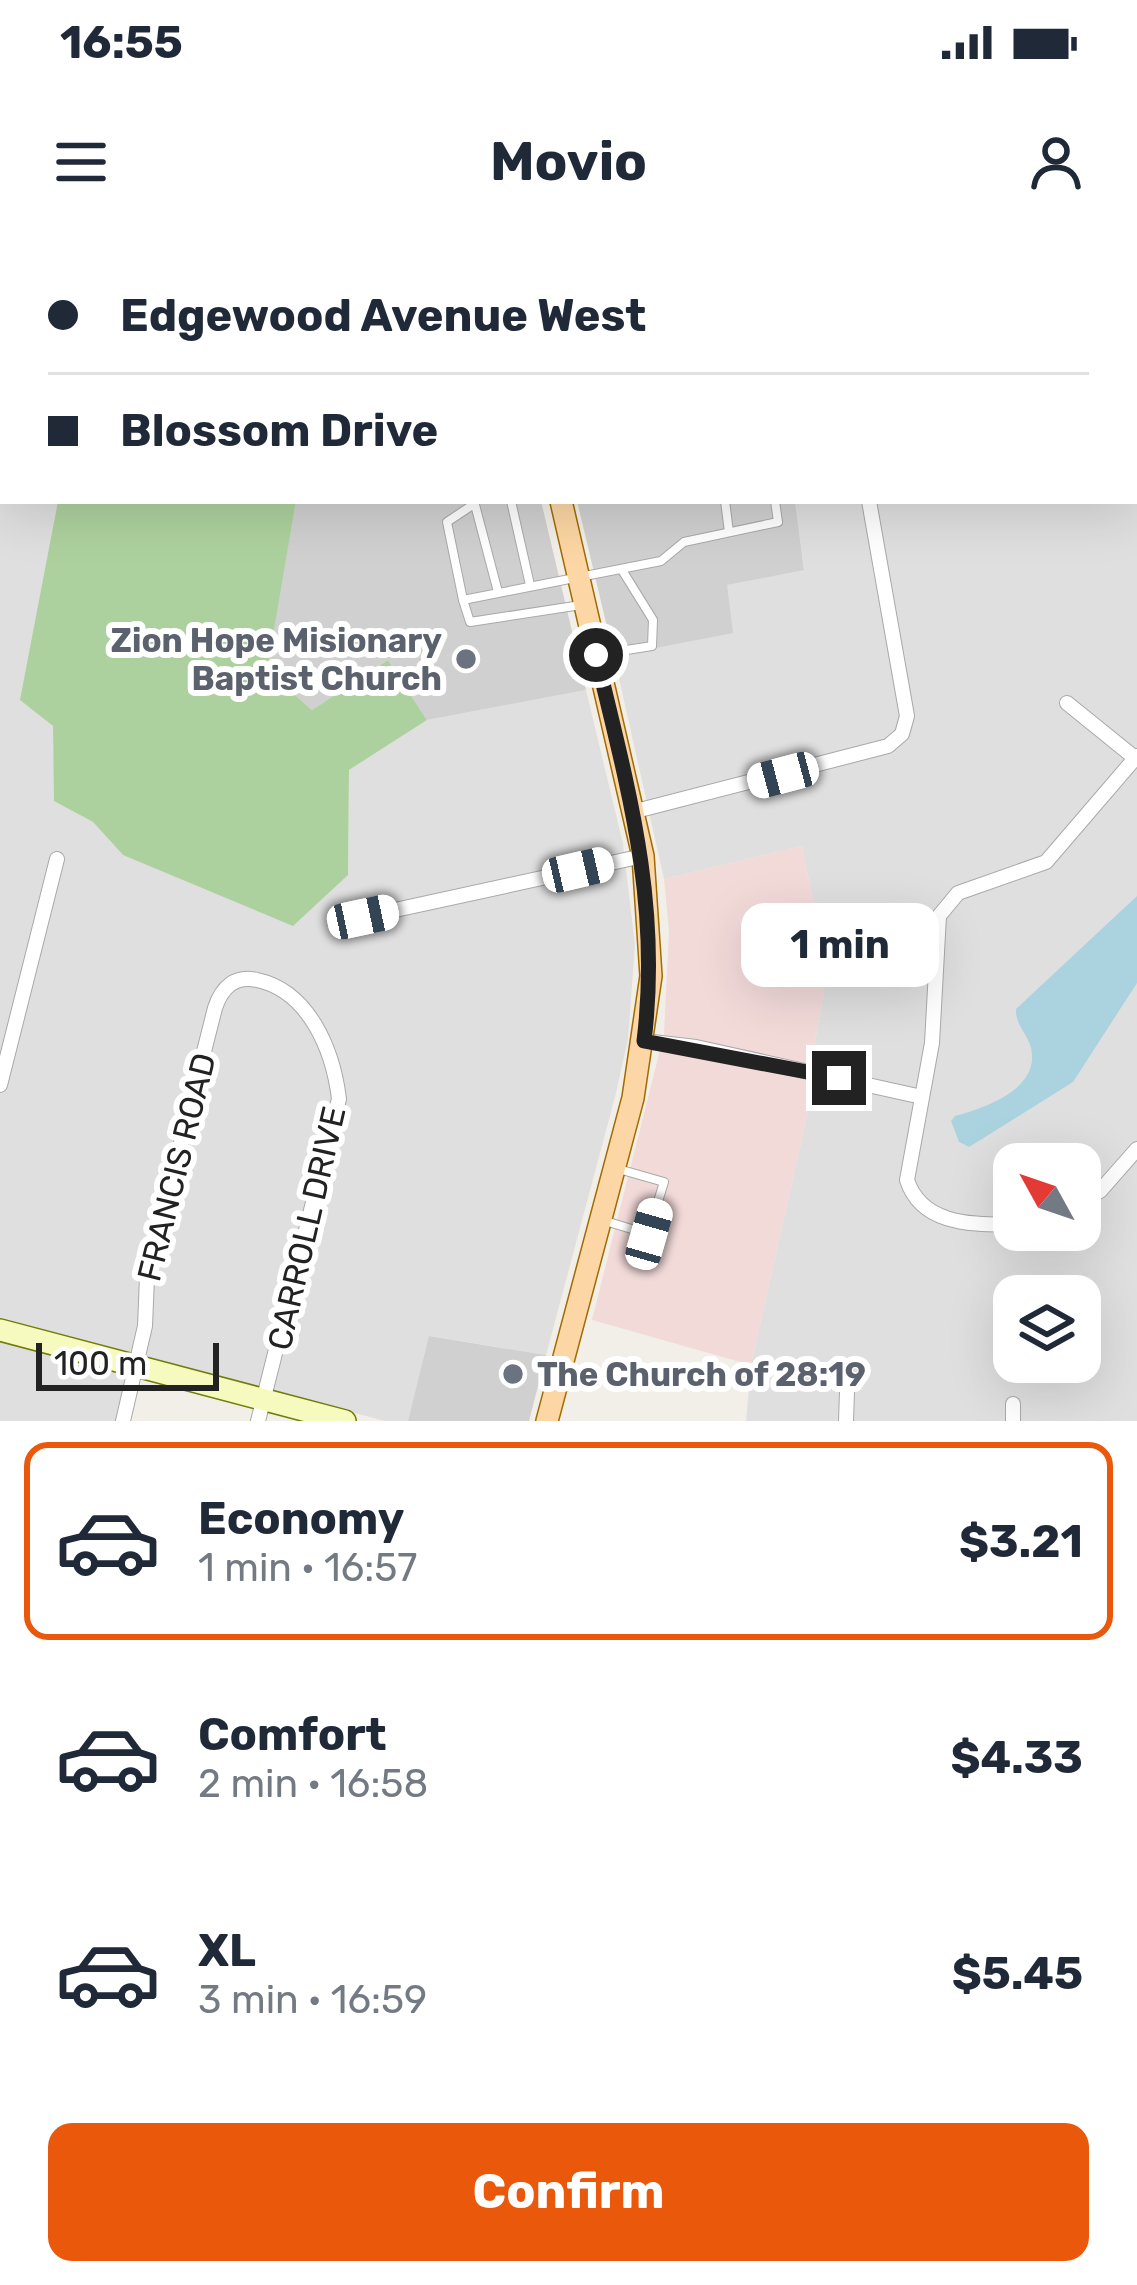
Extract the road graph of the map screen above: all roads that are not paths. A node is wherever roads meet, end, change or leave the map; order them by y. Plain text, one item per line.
1 (471, 504) edge
2 (475, 504) edge
3 (513, 504) edge
4 (562, 504) edge
5 (725, 504) edge
6 (775, 504) edge
7 (869, 504) edge
8 (729, 532) junction
9 (622, 570) junction
10 (579, 580) junction
11 (530, 585) junction
12 (497, 592) junction
13 (463, 600) junction
14 (584, 604) junction
15 (596, 655) junction
16 (1067, 703) dead end
17 (1136, 757) edge
18 (632, 812) junction
19 (643, 856) junction
20 (57, 859) dead end
21 (363, 917) dead end
22 (226, 986) joint
23 (644, 1041) junction
24 (0, 1085) edge
25 (922, 1097) junction
26 (1137, 1149) edge
27 (614, 1168) junction
28 (1131, 1171) edge
29 (1101, 1190) edge
30 (600, 1220) junction
31 (993, 1225) edge
32 (0, 1330) edge
33 (137, 1367) junction
34 (847, 1392) dead end
35 (1013, 1404) dead end
36 (262, 1410) edge
37 (123, 1421) edge
38 (345, 1421) edge
39 (547, 1421) edge
40 (846, 1421) edge
41 (1012, 1421) edge

1 - 13 lane
2 - 12 lane
3 - 11 lane
4 - 10 main road
5 - 8 lane
6 - 8 lane
7 - 18 street
8 - 9 lane
9 - 10 lane
9 - 15 lane
10 - 11 lane
10 - 14 main road
11 - 12 lane
12 - 13 lane
13 - 14 lane
14 - 15 main road
15 - 18 main road
16 - 17 street
17 - 25 street
18 - 19 main road
19 - 21 street
19 - 23 main road
20 - 24 street
22 - 33 street, FRANCIS ROAD
22 - 36 street, CARROLL DRIVE
23 - 25 street
23 - 27 main road
25 - 31 street
26 - 28 street
27 - 30 main road
27 - 30 lane
28 - 29 street
30 - 39 main road
32 - 33 street
33 - 36 street
33 - 37 street, FRANCIS ROAD
34 - 40 street
35 - 41 street
36 - 38 street

